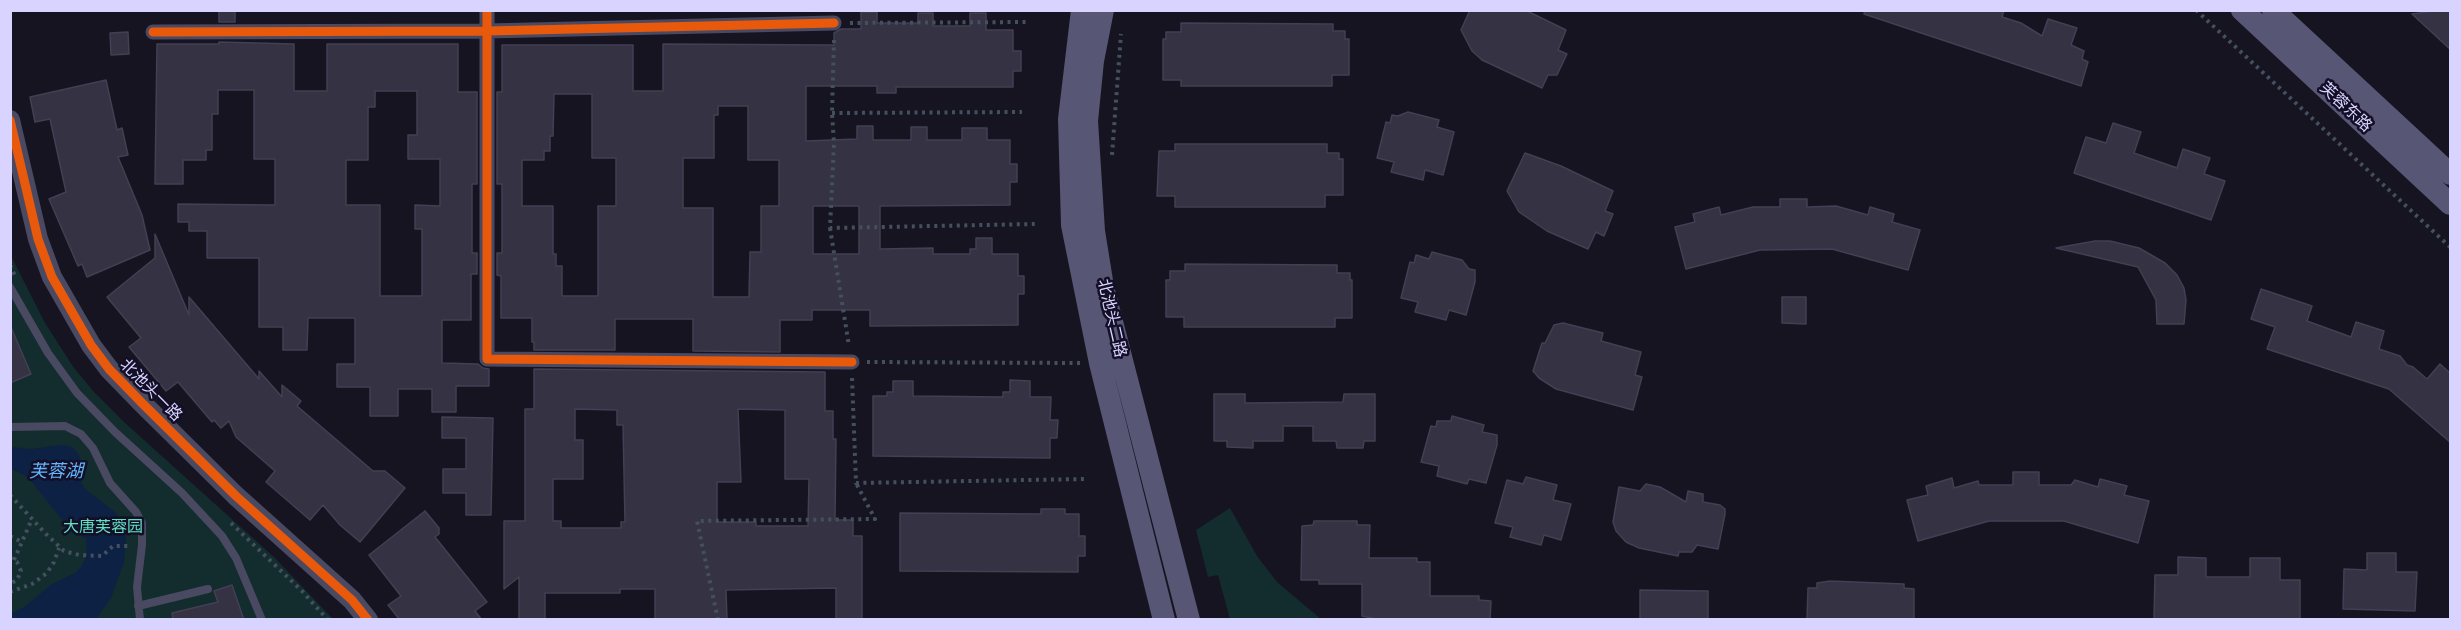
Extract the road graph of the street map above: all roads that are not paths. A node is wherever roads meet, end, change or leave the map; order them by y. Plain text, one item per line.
1 (487, 10) edge
2 (1082, 10) edge
3 (1103, 10) edge
4 (2242, 10) edge
5 (2273, 10) edge
6 (834, 23) road end
7 (487, 31) junction
8 (153, 32) dead end
9 (10, 120) edge
10 (2451, 174) edge
11 (2451, 204) edge
12 (10, 287) edge
13 (852, 362) road end
14 (10, 427) edge
15 (208, 589) dead end
16 (138, 606) junction
17 (140, 620) edge
18 (262, 620) edge
19 (368, 620) edge
20 (1164, 620) edge
21 (1189, 620) edge

1 - 7 street
2 - 20 main road, 北池头二路
3 - 21 main road, 北池头二路
4 - 11 main road, 芙蓉东路
5 - 10 main road, 芙蓉东路
6 - 7 street
7 - 8 street
7 - 13 street
9 - 19 street, 北池头一路
12 - 18 lane
14 - 16 lane
15 - 16 lane
16 - 17 lane

